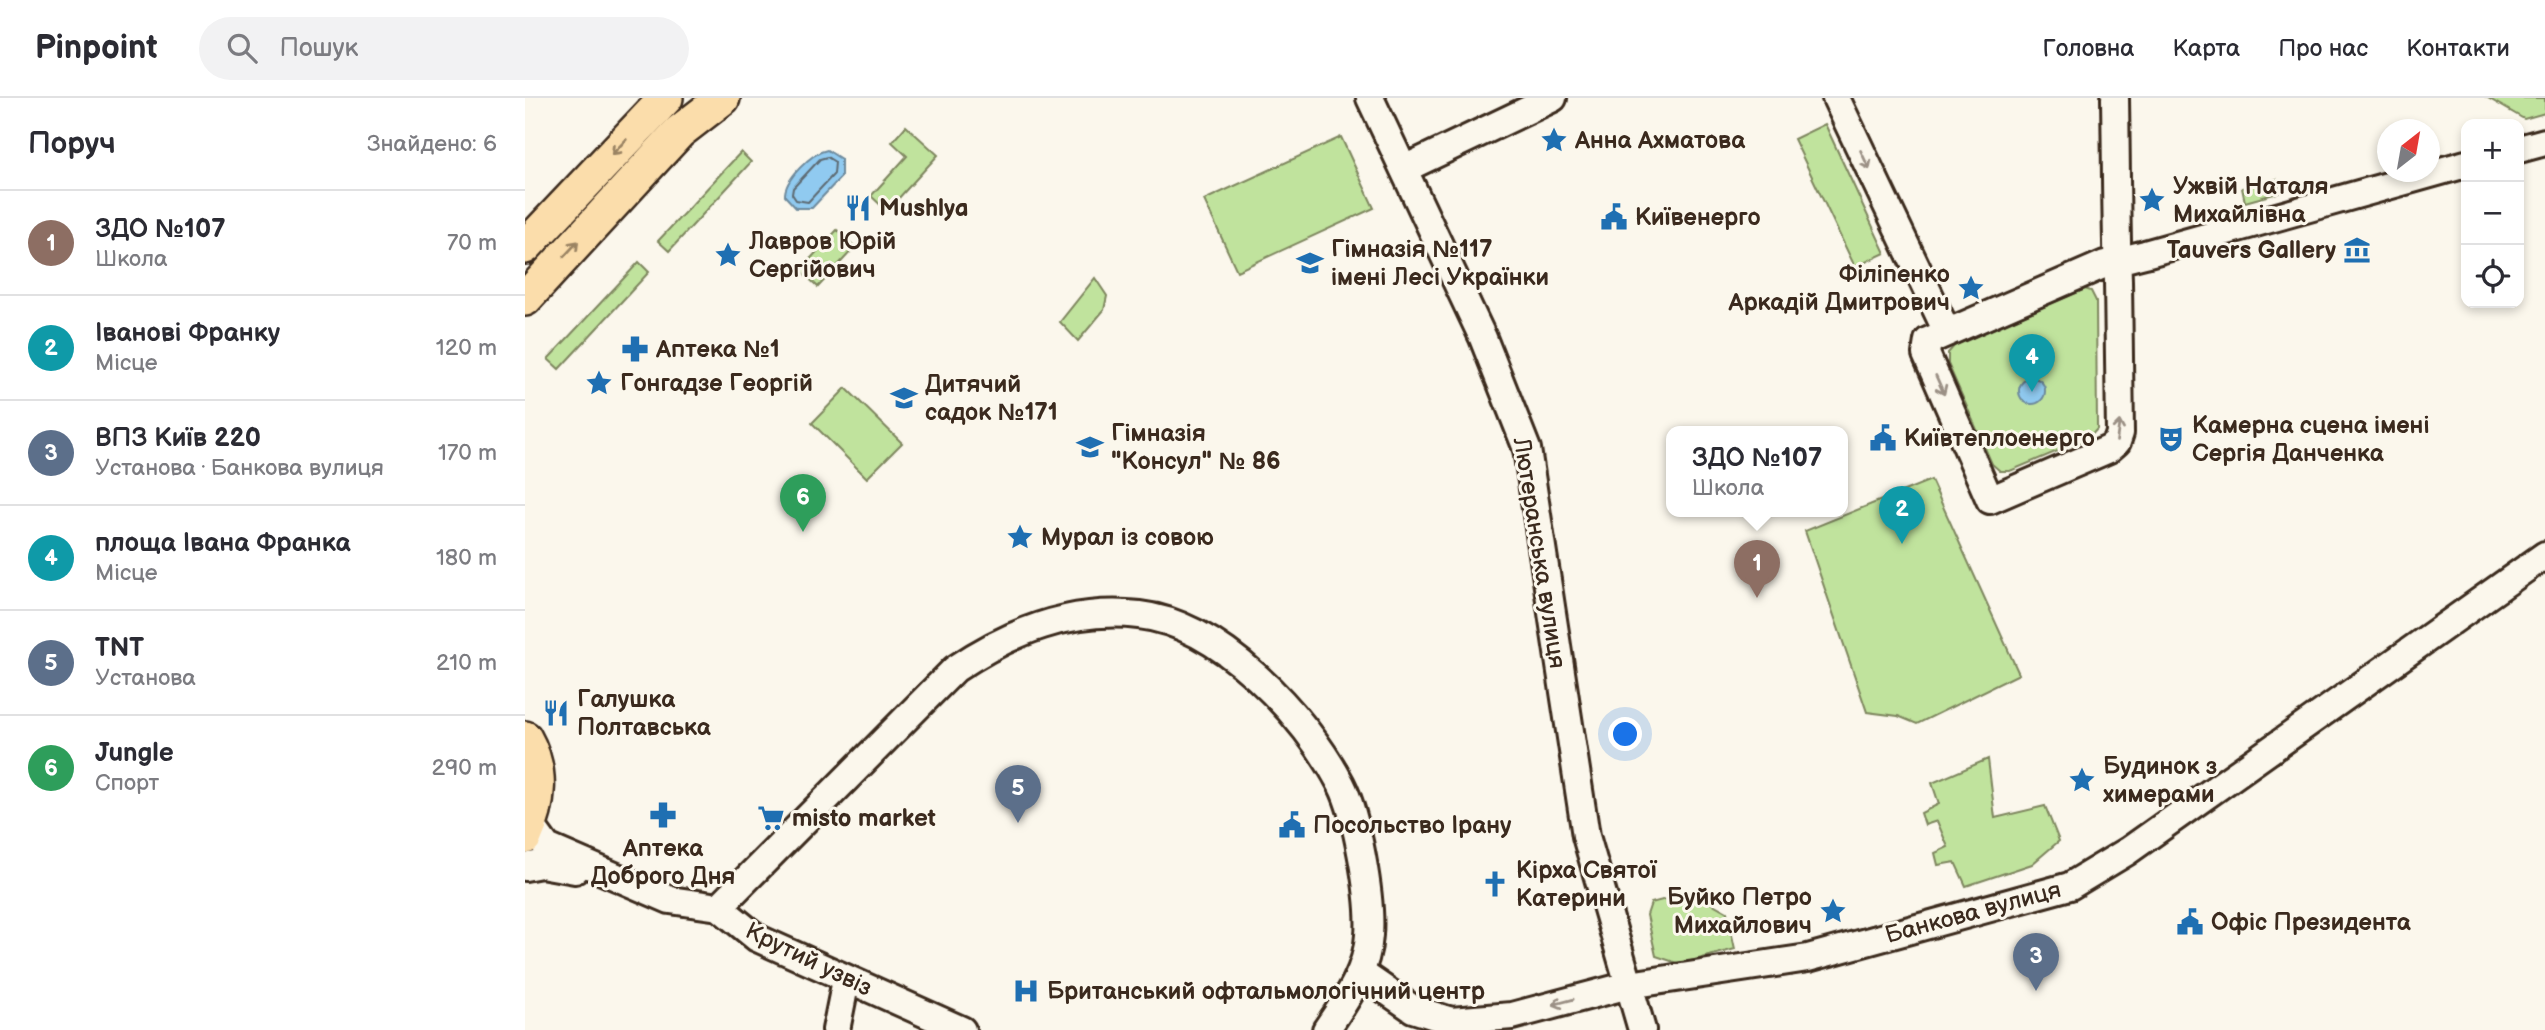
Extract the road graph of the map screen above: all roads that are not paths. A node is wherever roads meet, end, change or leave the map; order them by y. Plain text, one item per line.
1 (666, 98) edge
2 (701, 98) edge
3 (723, 98) edge
4 (1370, 98) edge
5 (1553, 98) edge
6 (1836, 98) edge
7 (2115, 98) edge
8 (680, 132) junction
9 (2545, 142) edge
10 (2524, 148) edge
11 (2461, 165) edge
12 (1404, 169) junction
13 (525, 247) edge
14 (2117, 261) junction
15 (525, 299) edge
16 (1947, 332) junction
17 (2545, 555) edge
18 (525, 738) edge
19 (528, 831) edge
20 (525, 867) edge
21 (618, 879) junction
22 (719, 907) junction
23 (1361, 973) junction
24 (846, 980) junction
25 (1629, 985) junction
26 (836, 1030) edge
27 (962, 1030) edge
28 (1326, 1030) edge
29 (1642, 1030) edge

1 -> 13 main road
2 - 8 street
3 - 8 main road
4 - 12 street, Лютеранська вулиця
5 - 12 street
6 -> 16 street
7 - 14 street
15 -> 8 main road
9 - 10 street
11 - 14 street
12 - 25 street, Лютеранська вулиця
14 - 16 street
16 -> 14 street
17 - 25 street, Банкова вулиця
18 - 19 main road
19 - 21 street, Крутий узвіз
20 - 21 street, Крутий узвіз
21 - 22 street, Крутий узвіз
22 - 23 street
22 - 24 street, Крутий узвіз
25 -> 23 street, Банкова вулиця
23 - 28 street
24 - 26 street
24 - 27 street, Крутий узвіз
25 - 29 street, Лютеранська вулиця

